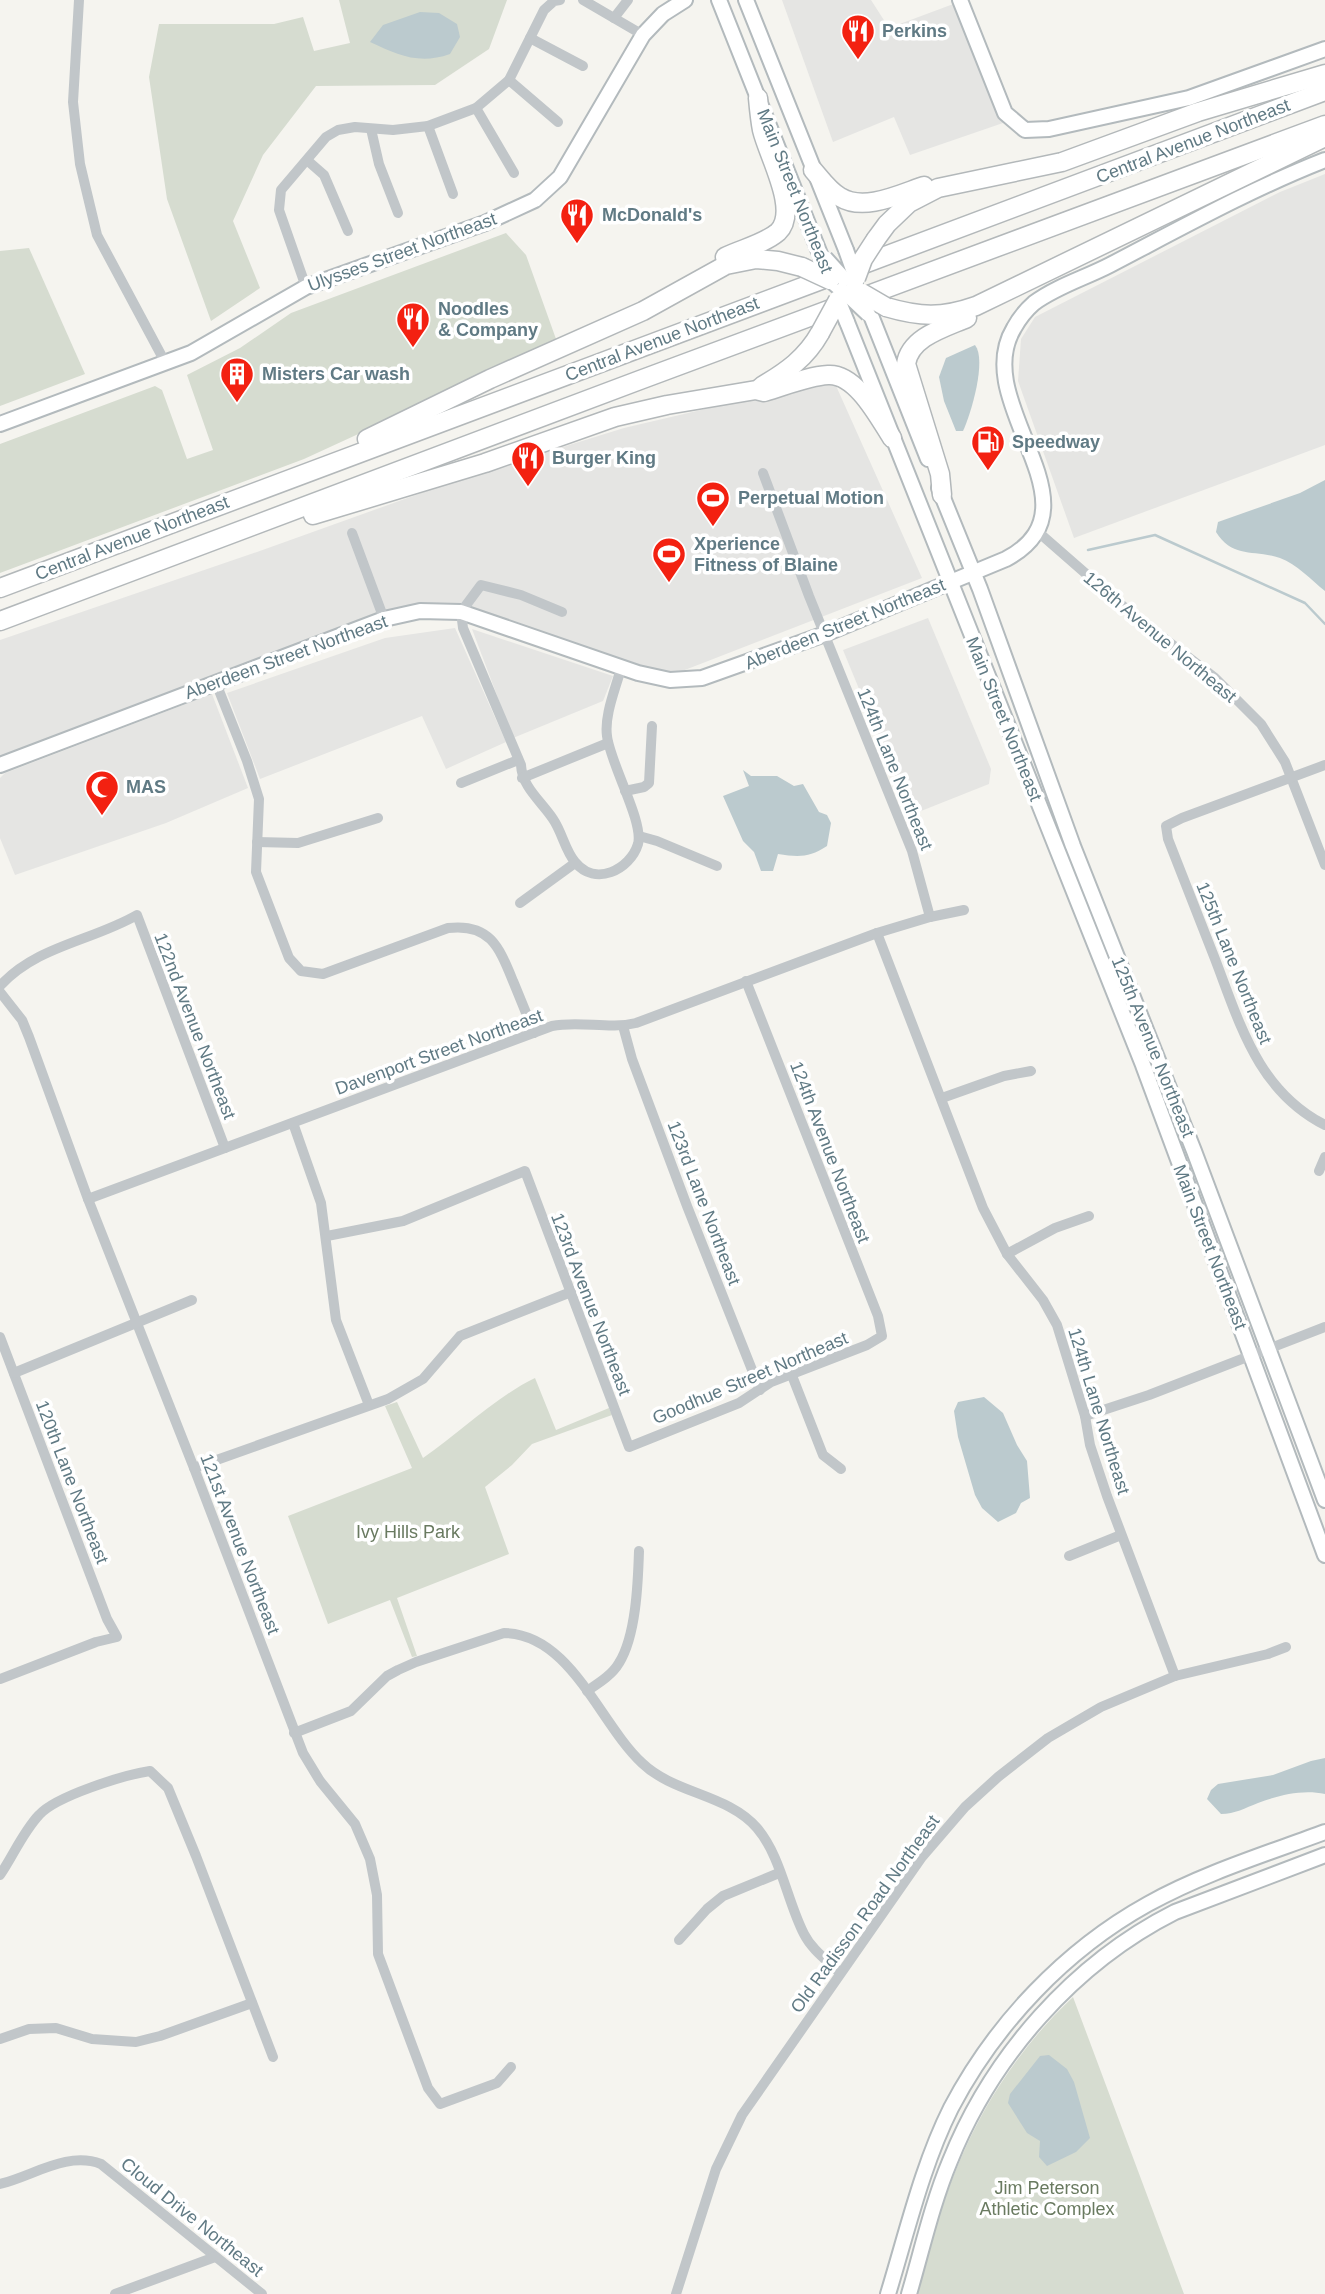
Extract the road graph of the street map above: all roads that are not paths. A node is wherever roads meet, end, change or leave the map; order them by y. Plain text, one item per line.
1 (79, 0) edge
2 (559, 0) edge
3 (583, 0) edge
4 (628, 0) edge
5 (685, 0) edge
6 (719, 0) edge
7 (746, 0) edge
8 (960, 0) edge
9 (614, 18) junction
10 (643, 36) junction
11 (530, 38) junction
12 (1325, 49) edge
13 (583, 66) dead end
14 (1325, 74) edge
15 (509, 80) junction
16 (1325, 91) edge
17 (758, 98) junction
18 (476, 108) junction
19 (558, 122) dead end
20 (1325, 125) edge
21 (428, 126) junction
22 (371, 129) junction
23 (1325, 137) edge
24 (1325, 160) edge
25 (308, 161) junction
26 (813, 170) junction
27 (514, 173) dead end
28 (938, 188) junction
29 (453, 194) dead end
30 (398, 213) dead end
31 (348, 231) dead end
32 (1025, 284) junction
33 (306, 287) junction
34 (847, 288) junction
35 (678, 291) junction
36 (874, 313) junction
37 (165, 362) junction
38 (756, 390) junction
39 (0, 424) edge
40 (892, 438) junction
41 (763, 472) dead end
42 (299, 476) junction
43 (942, 495) junction
44 (1037, 531) junction
45 (352, 533) dead end
46 (219, 540) junction
47 (974, 573) junction
48 (950, 582) junction
49 (0, 588) edge
50 (562, 611) dead end
51 (461, 612) junction
52 (384, 619) junction
53 (0, 621) edge
54 (825, 634) junction
55 (621, 667) junction
56 (216, 683) junction
57 (1024, 713) joint
58 (652, 726) dead end
59 (608, 743) junction
60 (518, 760) junction
61 (0, 765) edge
62 (1325, 765) edge
63 (522, 778) junction
64 (1291, 778) junction
65 (461, 783) dead end
66 (625, 791) junction
67 (378, 818) dead end
68 (639, 836) junction
69 (257, 842) junction
70 (575, 863) junction
71 (1325, 864) edge
72 (717, 866) dead end
73 (520, 902) dead end
74 (964, 910) dead end
75 (930, 917) junction
76 (877, 933) junction
77 (746, 981) junction
78 (0, 986) edge
79 (0, 992) edge
80 (623, 1026) junction
81 (534, 1033) junction
82 (1031, 1071) dead end
83 (942, 1098) junction
84 (293, 1123) junction
85 (1325, 1125) edge
86 (225, 1148) junction
87 (1325, 1157) edge
88 (1319, 1171) dead end
89 (88, 1199) junction
90 (1089, 1216) dead end
91 (327, 1237) junction
92 (1007, 1254) junction
93 (571, 1292) junction
94 (192, 1300) dead end
95 (136, 1322) junction
96 (1325, 1327) edge
97 (882, 1336) joint
98 (0, 1337) edge
99 (1269, 1348) junction
100 (1252, 1356) junction
101 (14, 1373) junction
102 (791, 1373) junction
103 (760, 1390) junction
104 (369, 1405) junction
105 (1085, 1416) junction
106 (629, 1447) joint
107 (194, 1468) junction
108 (841, 1469) dead end
109 (1325, 1500) edge
110 (1121, 1535) junction
111 (639, 1551) dead end
112 (1325, 1555) edge
113 (1069, 1556) dead end
114 (1286, 1647) dead end
115 (1175, 1676) junction
116 (0, 1679) edge
117 (587, 1691) junction
118 (295, 1733) junction
119 (1325, 1832) edge
120 (1325, 1855) edge
121 (779, 1873) junction
122 (0, 1875) edge
123 (680, 1940) dead end
124 (840, 1973) junction
125 (252, 2003) junction
126 (0, 2039) edge
127 (273, 2057) dead end
128 (511, 2067) dead end
129 (0, 2185) edge
130 (215, 2257) junction
131 (116, 2294) edge
132 (262, 2294) edge
133 (676, 2294) edge
134 (888, 2294) edge
135 (909, 2294) edge

1 - 37 street
2 - 11 street
3 - 9 street
4 - 9 street
5 - 10 main road, Ulysses Street Northeast
6 - 17 main road, Main Street Northeast
7 - 26 main road, Main Street Northeast
8 - 12 main road
9 - 10 street
10 - 33 main road, Ulysses Street Northeast
11 - 13 street
11 - 15 street
14 - 28 highway
15 - 18 street
15 - 19 street
16 - 42 highway, Central Avenue Northeast
17 - 34 main road, Main Street Northeast, bridge
17 - 35 highway
18 - 21 street
18 - 27 street
20 - 46 highway, Central Avenue Northeast
21 - 22 street
21 - 29 street
22 - 25 street
22 - 30 street
23 - 32 highway
24 - 44 main road
25 - 31 street
25 - 33 street
26 - 28 highway
26 - 34 main road, Main Street Northeast, bridge
28 - 34 highway, bridge
32 - 36 highway
32 - 43 highway
33 - 37 main road, Ulysses Street Northeast
34 - 35 highway, bridge
34 - 36 highway, bridge
34 - 38 highway, bridge
34 - 40 main road, Main Street Northeast, bridge
35 - 42 highway
36 - 43 main road, Main Street Northeast
37 - 39 main road, Ulysses Street Northeast
38 - 40 highway
38 - 46 highway
40 - 48 main road, Main Street Northeast
41 - 54 street, 124th Lane Northeast
42 - 49 highway, Central Avenue Northeast
43 - 47 main road, Main Street Northeast
44 - 47 main road
44 - 64 street, 126th Avenue Northeast
45 - 52 street
46 - 53 highway, Central Avenue Northeast
47 - 48 main road, Aberdeen Street Northeast
47 - 57 main road, Main Street Northeast
48 - 54 main road, Aberdeen Street Northeast
48 - 100 main road, Main Street Northeast
50 - 51 street
51 - 52 main road, Aberdeen Street Northeast
51 - 55 main road, Aberdeen Street Northeast
51 - 60 street
52 - 56 main road, Aberdeen Street Northeast
54 - 55 main road, Aberdeen Street Northeast
54 - 75 street, 124th Lane Northeast
55 - 59 street
56 - 61 main road, Aberdeen Street Northeast
56 - 69 street
57 - 99 main road, 125th Avenue Northeast
58 - 66 street
59 - 63 street
59 - 66 street
60 - 63 street
60 - 65 street
62 - 64 street
63 - 70 street
64 - 71 street, 126th Avenue Northeast
64 - 85 street, 125th Lane Northeast
66 - 68 street
67 - 69 street
68 - 70 street
68 - 72 street
69 - 81 street
70 - 73 street
74 - 75 street, Davenport Street Northeast
75 - 76 street, Davenport Street Northeast
76 - 77 street, Davenport Street Northeast
76 - 83 street, 124th Lane Northeast
77 - 80 street, Davenport Street Northeast
77 - 97 street, 124th Avenue Northeast
78 - 86 street, 122nd Avenue Northeast
79 - 89 street, 121st Avenue Northeast
80 - 81 street, Davenport Street Northeast
80 - 103 street, 123rd Lane Northeast
81 - 84 street, Davenport Street Northeast
82 - 83 street
83 - 92 street, 124th Lane Northeast
84 - 86 street, Davenport Street Northeast
84 - 91 street
86 - 89 street, Davenport Street Northeast
87 - 88 street
89 - 95 street, 121st Avenue Northeast
90 - 92 street
91 - 93 street, 123rd Avenue Northeast
91 - 104 street
92 - 105 street, 124th Lane Northeast
93 - 104 street
93 - 106 street, 123rd Avenue Northeast
94 - 95 street
95 - 101 street
95 - 107 street, 121st Avenue Northeast
96 - 99 street
97 - 102 street, Goodhue Street Northeast
98 - 101 street, 120th Lane Northeast
99 - 100 street
99 - 109 main road, 125th Avenue Northeast
100 - 105 street
100 - 112 main road, Main Street Northeast
101 - 116 street, 120th Lane Northeast
102 - 103 street, Goodhue Street Northeast
102 - 108 street
103 - 106 street, Goodhue Street Northeast
104 - 107 street
105 - 110 street, 124th Lane Northeast
107 - 118 street, 121st Avenue Northeast
110 - 113 street
110 - 115 street, 124th Lane Northeast
111 - 117 street
114 - 115 street, Old Radisson Road Northeast
115 - 124 street, Old Radisson Road Northeast
117 - 118 street
117 - 121 street
118 - 128 street, 121st Avenue Northeast
119 - 134 main road
120 - 135 main road
121 - 123 street
121 - 124 street
122 - 125 street
124 - 133 street, Old Radisson Road Northeast
125 - 126 street
125 - 127 street
129 - 130 street, Cloud Drive Northeast
130 - 131 street
130 - 132 street, Cloud Drive Northeast

